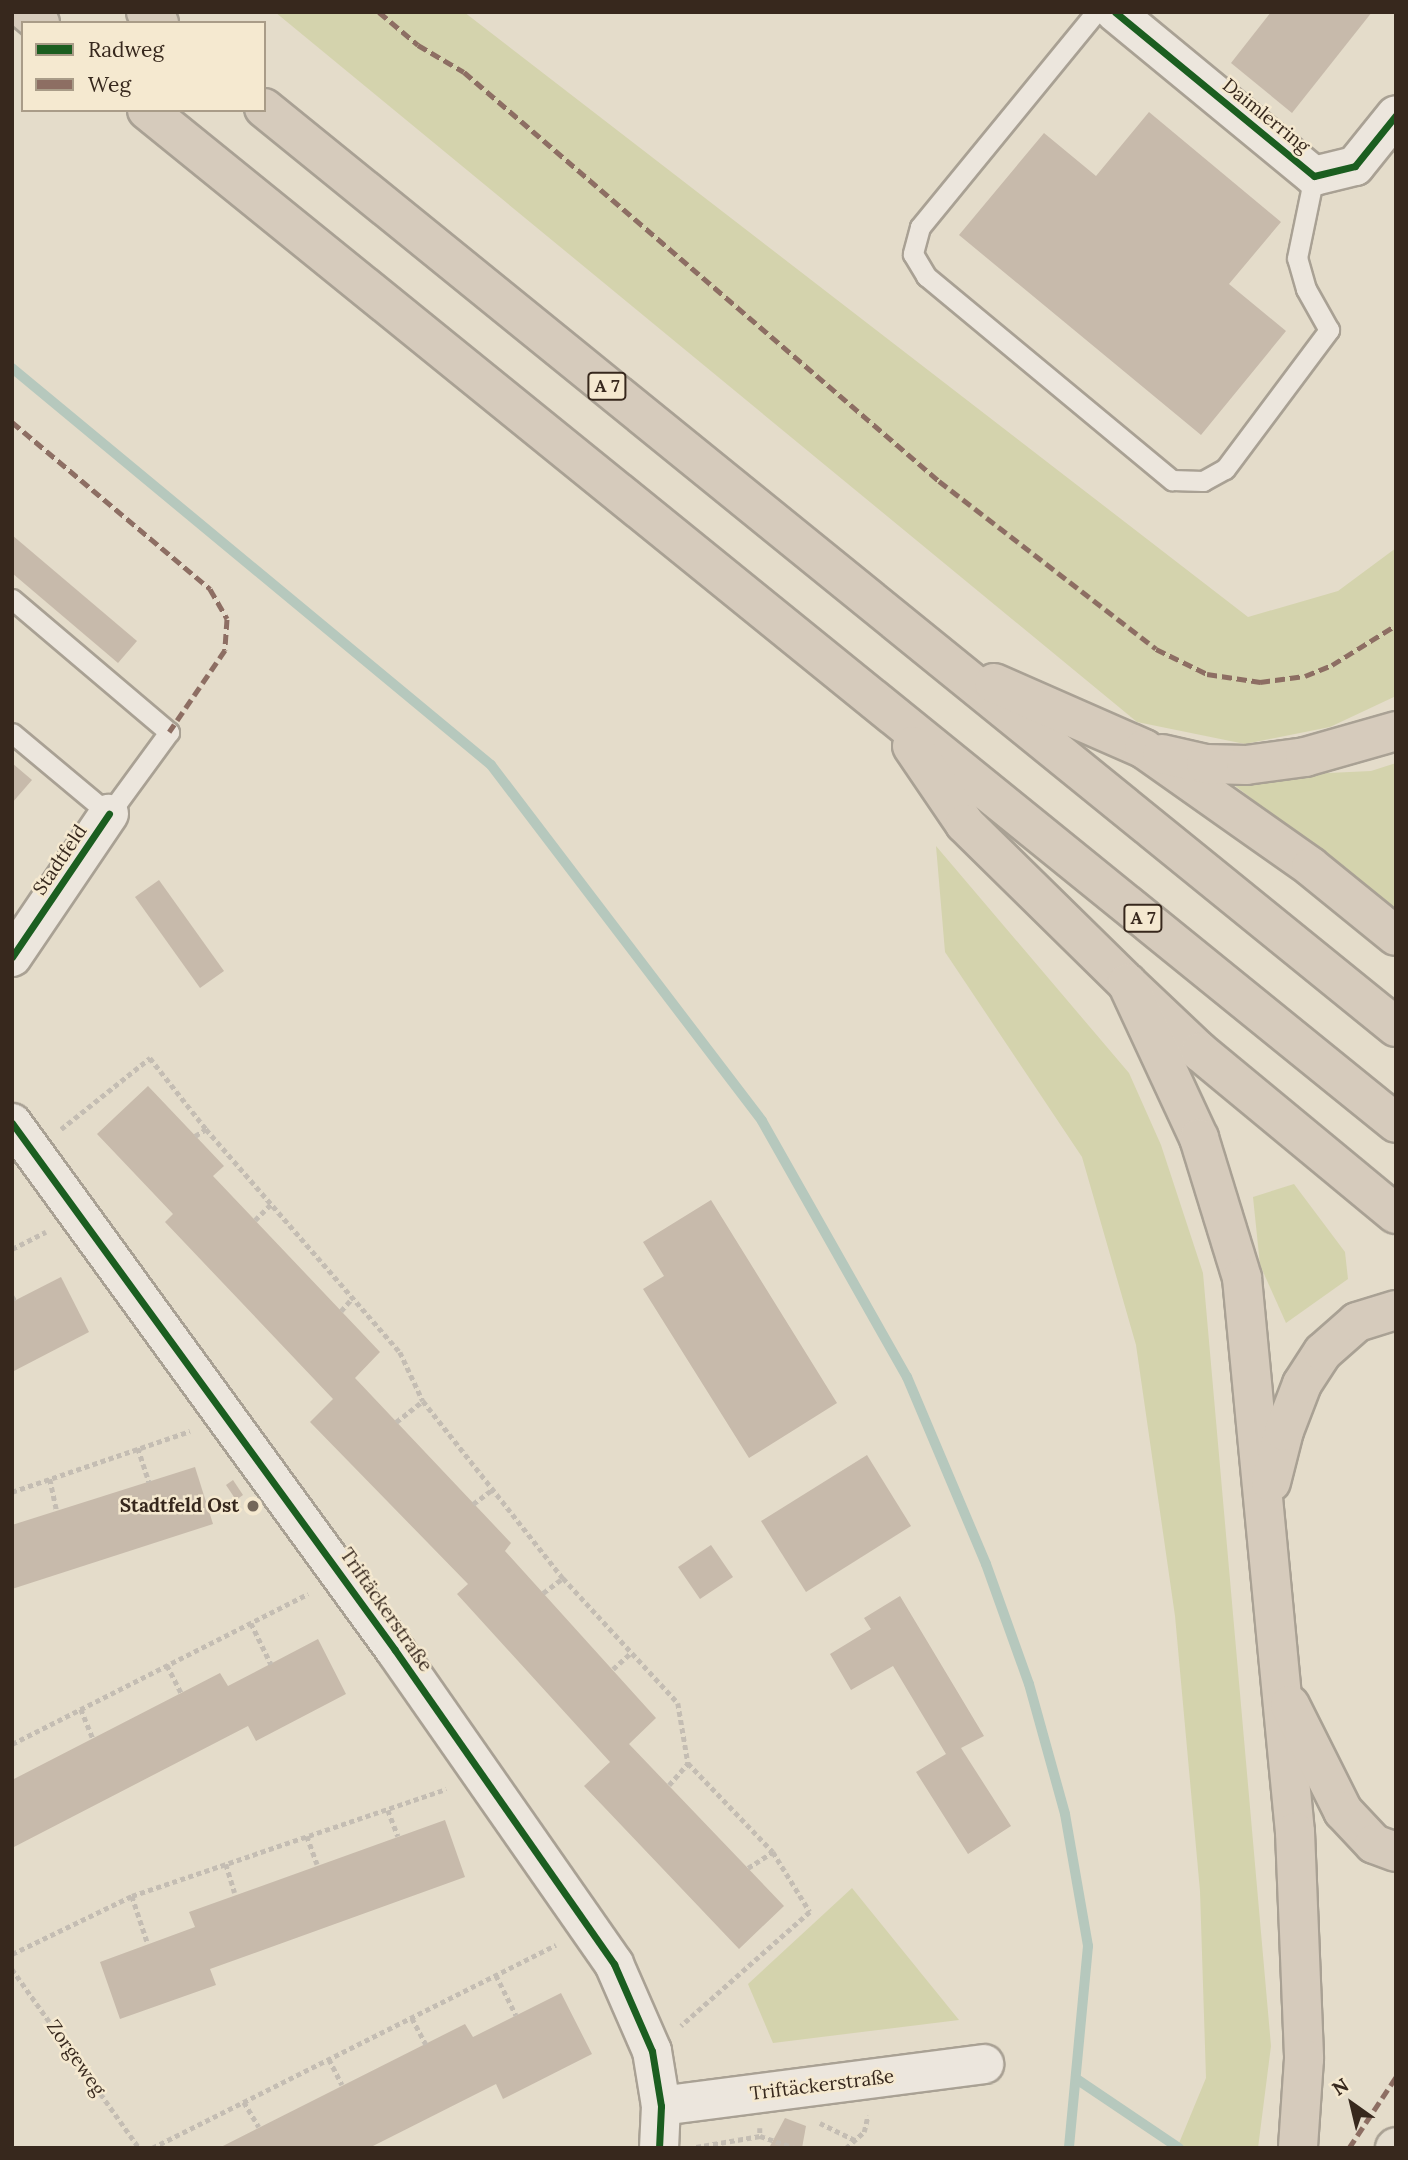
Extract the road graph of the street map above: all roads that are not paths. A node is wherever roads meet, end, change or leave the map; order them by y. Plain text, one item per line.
1 (1096, 12) edge
2 (1115, 12) edge
3 (266, 110) edge
4 (149, 112) edge
5 (1396, 115) edge
6 (1314, 176) junction
7 (12, 599) edge
8 (949, 664) junction
9 (890, 713) junction
10 (1396, 731) edge
11 (12, 733) edge
12 (1144, 749) junction
13 (110, 814) junction
14 (1396, 936) edge
15 (12, 957) edge
16 (1126, 983) junction
17 (1396, 1027) edge
18 (1396, 1123) edge
19 (24, 1136) edge
20 (1396, 1214) edge
21 (1396, 1310) edge
22 (1265, 1511) junction
23 (1281, 1685) junction
24 (1396, 1852) edge
25 (984, 2064) dead end
26 (661, 2106) junction
27 (659, 2148) edge
28 (1298, 2148) edge

1 - 6 lane
2 - 6 street, Daimlerring
3 - 8 highway, A 7
4 - 9 highway, A 7
5 - 6 street, Daimlerring
7 - 13 lane
8 - 12 highway
8 - 17 highway, A 7
9 - 16 highway
9 - 18 highway, A 7
10 - 12 highway
11 - 13 lane
12 - 14 highway
13 - 15 street, Stadtfeld
16 - 20 highway
16 - 22 highway
19 - 26 street, Triftäckerstraße
21 - 22 highway
22 - 23 highway
23 - 24 highway
23 - 28 highway
25 - 26 street, Triftäckerstraße
26 - 27 street, Triftäckerstraße

